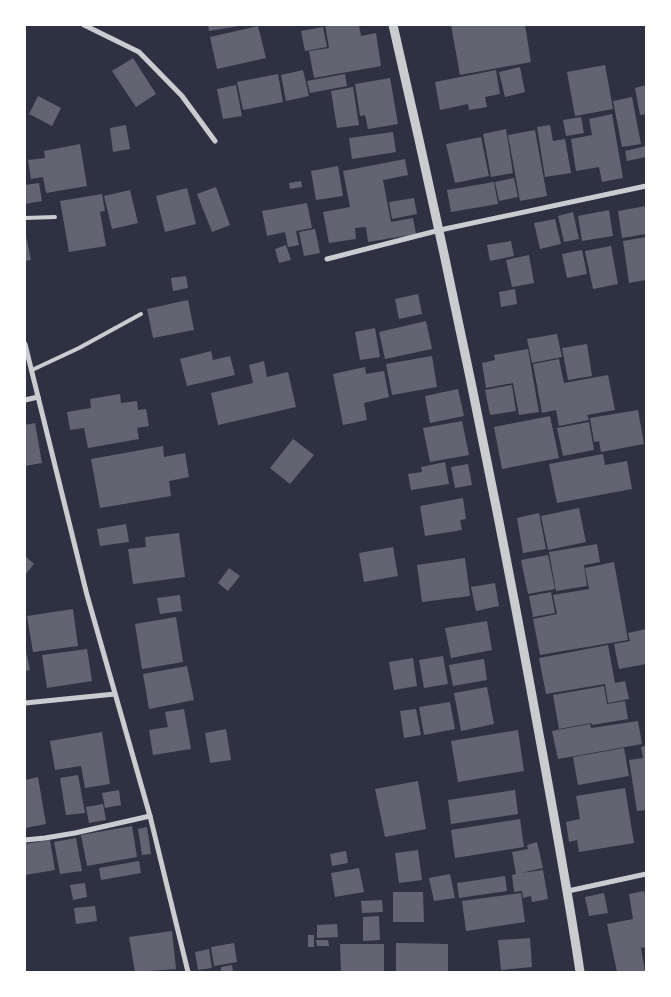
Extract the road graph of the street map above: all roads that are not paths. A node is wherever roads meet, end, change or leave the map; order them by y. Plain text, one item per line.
1 (84, 25) edge
2 (393, 25) edge
3 (215, 140) dead end
4 (646, 186) edge
5 (54, 217) dead end
6 (25, 218) edge
7 (440, 230) junction
8 (328, 259) dead end
9 (141, 314) dead end
10 (25, 344) edge
11 (32, 370) junction
12 (38, 398) junction
13 (25, 400) edge
14 (115, 694) junction
15 (25, 703) edge
16 (150, 816) junction
17 (25, 840) edge
18 (646, 874) edge
19 (568, 891) junction
20 (188, 972) edge
21 (580, 972) edge

1 - 3 street
2 - 7 street
4 - 7 street
5 - 6 lane
7 - 8 street
7 - 19 street
9 - 11 lane
10 - 11 street
11 - 12 street
12 - 13 street
12 - 14 street
14 - 15 street
14 - 16 street
16 - 17 street
16 - 20 street
18 - 19 street
19 - 21 street

